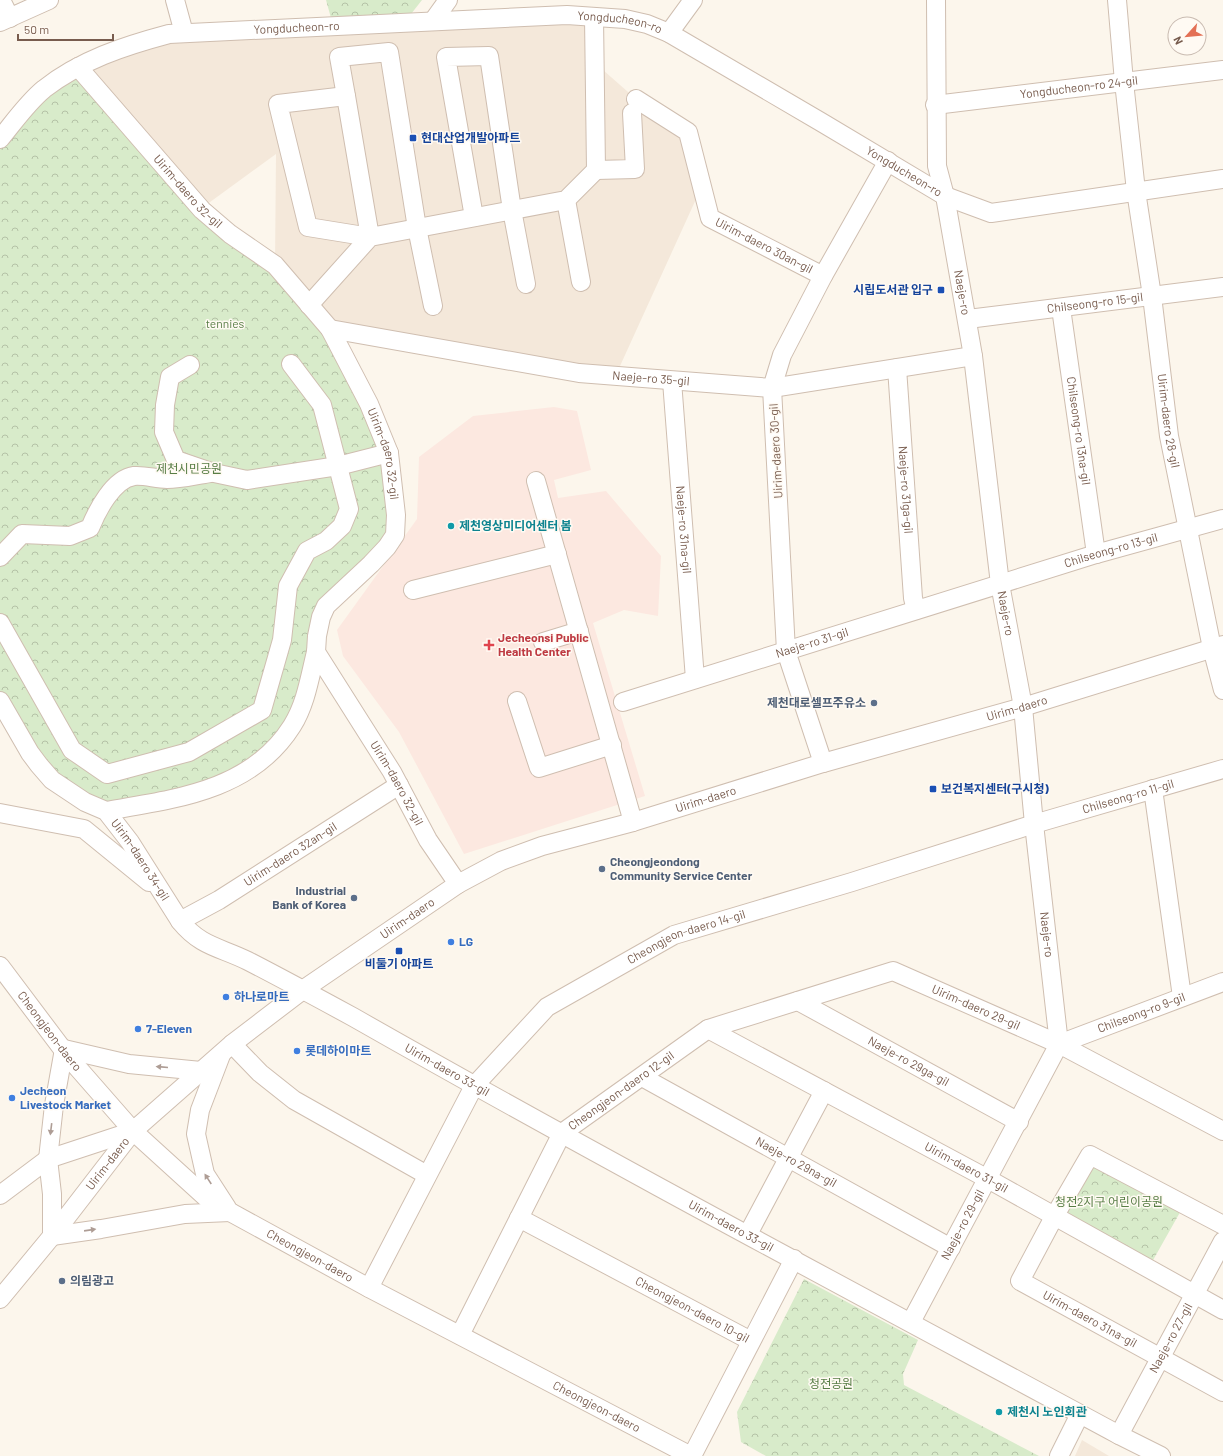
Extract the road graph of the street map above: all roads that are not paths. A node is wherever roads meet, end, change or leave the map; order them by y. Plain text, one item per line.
1 (1, 0) edge
2 (49, 0) edge
3 (175, 0) edge
4 (448, 0) edge
5 (693, 0) edge
6 (936, 0) edge
7 (1117, 0) edge
8 (594, 17) junction
9 (5, 20) edge
10 (433, 21) junction
11 (184, 33) junction
12 (669, 33) junction
13 (78, 67) junction
14 (1223, 70) edge
15 (1124, 82) junction
16 (346, 96) junction
17 (935, 105) junction
18 (0, 139) edge
19 (888, 162) junction
20 (596, 170) junction
21 (1223, 180) edge
22 (1136, 191) junction
23 (946, 196) junction
24 (566, 200) junction
25 (512, 210) junction
26 (474, 217) junction
27 (417, 228) junction
28 (370, 237) junction
29 (823, 276) junction
30 (581, 282) dead end
31 (526, 284) dead end
32 (1223, 287) edge
33 (1152, 296) junction
34 (309, 305) junction
35 (433, 306) dead end
36 (1061, 308) junction
37 (968, 319) junction
38 (330, 329) junction
39 (973, 356) junction
40 (292, 364) dead end
41 (190, 365) dead end
42 (897, 368) junction
43 (672, 381) junction
44 (772, 388) junction
45 (389, 453) junction
46 (338, 466) junction
47 (214, 473) junction
48 (536, 481) dead end
49 (1223, 519) edge
50 (1187, 528) junction
51 (557, 554) junction
52 (1096, 554) junction
53 (0, 557) edge
54 (1000, 584) junction
55 (412, 590) dead end
56 (916, 610) junction
57 (0, 623) edge
58 (579, 631) junction
59 (542, 642) dead end
60 (1218, 647) edge
61 (786, 651) junction
62 (316, 652) junction
63 (695, 679) junction
64 (1223, 690) edge
65 (0, 701) edge
66 (517, 702) dead end
67 (623, 702) dead end
68 (1023, 707) junction
69 (612, 745) junction
70 (823, 763) junction
71 (1223, 769) edge
72 (399, 785) junction
73 (1153, 789) junction
74 (106, 811) junction
75 (0, 813) edge
76 (633, 822) junction
77 (1034, 824) junction
78 (458, 884) junction
79 (162, 892) junction
80 (180, 921) junction
81 (0, 966) edge
82 (893, 971) joint
83 (1223, 982) edge
84 (304, 990) junction
85 (1182, 997) junction
86 (798, 1001) junction
87 (708, 1029) junction
88 (1059, 1044) junction
89 (227, 1048) junction
90 (64, 1049) junction
91 (201, 1071) junction
92 (642, 1076) junction
93 (474, 1086) junction
94 (824, 1091) junction
95 (1018, 1122) junction
96 (133, 1131) junction
97 (1223, 1131) edge
98 (562, 1133) junction
99 (788, 1158) junction
100 (48, 1159) junction
101 (428, 1175) junction
102 (988, 1179) junction
103 (0, 1195) edge
104 (230, 1212) junction
105 (1054, 1217) junction
106 (519, 1218) junction
107 (1223, 1225) edge
108 (748, 1234) junction
109 (52, 1236) junction
110 (1223, 1241) edge
111 (951, 1248) junction
112 (794, 1259) junction
113 (369, 1288) junction
114 (1194, 1294) junction
115 (0, 1299) edge
116 (1223, 1310) edge
117 (912, 1322) junction
118 (460, 1335) junction
119 (751, 1341) junction
120 (1160, 1358) junction
121 (1223, 1392) edge
122 (1080, 1414) junction
123 (1119, 1435) junction
124 (692, 1456) edge
125 (1059, 1456) edge
126 (1161, 1456) edge

1 - 9 street
2 - 9 street
3 - 11 street
4 - 10 street
5 - 12 street
6 - 17 street, Naeje-ro
7 - 15 street, Uirim-daero 28-gil
8 - 10 street, Yongducheon-ro
8 - 12 street, Yongducheon-ro
8 - 20 street
10 - 11 street, Yongducheon-ro
11 - 13 street, Yongducheon-ro
12 - 19 street, Yongducheon-ro
13 - 18 street, Yongducheon-ro
13 - 34 street, Uirim-daero 32-gil
14 - 15 street, Yongducheon-ro 24-gil
15 - 17 street, Yongducheon-ro 24-gil
15 - 22 street, Uirim-daero 28-gil
16 - 27 street
16 - 28 street
16 - 28 street
17 - 23 street, Naeje-ro
19 - 23 street, Yongducheon-ro
19 - 29 street, Uirim-daero 30-gil
20 - 24 street
20 - 29 street, Uirim-daero 30an-gil
21 - 22 street, Yongducheon-ro
22 - 23 street, Yongducheon-ro
22 - 33 street, Uirim-daero 28-gil
23 - 37 street, Naeje-ro
24 - 25 street
24 - 30 street
25 - 26 street
25 - 26 street
25 - 31 street
26 - 27 street
27 - 28 street
27 - 35 street
28 - 34 street
29 - 44 street, Uirim-daero 30-gil
32 - 33 street, Chilseong-ro 15-gil
33 - 36 street, Chilseong-ro 15-gil
33 - 50 street, Uirim-daero 28-gil
34 - 38 street, Uirim-daero 32-gil
36 - 37 street, Chilseong-ro 15-gil
36 - 52 street, Chilseong-ro 13na-gil
37 - 39 street, Naeje-ro
38 - 43 street, Naeje-ro 35-gil
38 - 45 street, Uirim-daero 32-gil
39 - 42 street, Naeje-ro 35-gil
39 - 54 street, Naeje-ro
40 - 46 street
41 - 47 street
42 - 44 street, Naeje-ro 35-gil
42 - 56 street, Naeje-ro 31ga-gil
43 - 44 street, Naeje-ro 35-gil
43 - 63 street, Naeje-ro 31na-gil
44 - 61 street, Uirim-daero 30-gil
45 - 46 street
45 - 62 street, Uirim-daero 32-gil
46 - 47 street
46 - 57 street
47 - 53 street
48 - 51 street
49 - 50 street, Chilseong-ro 13-gil
50 - 52 street, Chilseong-ro 13-gil
50 - 60 street, Uirim-daero 28-gil
51 - 55 street
51 - 58 street
52 - 54 street, Chilseong-ro 13-gil
54 - 56 street, Naeje-ro 31-gil
54 - 68 street, Naeje-ro
56 - 61 street, Naeje-ro 31-gil
58 - 59 street
58 - 69 street
60 - 64 street, Uirim-daero 28-gil
60 - 68 street, Uirim-daero
61 - 63 street, Naeje-ro 31-gil
61 - 70 street, Uirim-daero 30-gil
62 - 72 street, Uirim-daero 32-gil
62 - 74 street
63 - 67 street, Naeje-ro 31-gil
65 - 74 street, Uirim-daero 34-gil
66 - 69 street
68 - 70 street, Uirim-daero
68 - 77 street, Naeje-ro
69 - 76 street
70 - 76 street, Uirim-daero
71 - 73 street, Chilseong-ro 11-gil
72 - 78 street, Uirim-daero 32-gil
72 - 80 street, Uirim-daero 32an-gil
73 - 77 street, Chilseong-ro 11-gil
73 - 85 street
74 - 79 street, Uirim-daero 34-gil
75 - 79 street
76 - 78 street, Uirim-daero
77 - 88 street, Naeje-ro
77 - 93 street, Cheongjeon-daero 14-gil
78 - 84 street, Uirim-daero
79 - 80 street, Uirim-daero 34-gil
80 - 84 street, Uirim-daero 34-gil
81 - 90 street, Cheongjeon-daero
82 - 86 street, Cheongjeon-daero 12-gil
82 - 88 street, Uirim-daero 29-gil
83 - 85 street, Chilseong-ro 9-gil
84 - 89 street, Uirim-daero
84 - 93 street, Uirim-daero 33-gil
85 - 88 street, Chilseong-ro 9-gil
86 - 87 street, Cheongjeon-daero 12-gil
86 - 95 street, Naeje-ro 29ga-gil
87 - 92 street, Cheongjeon-daero 12-gil
87 - 94 street, Uirim-daero 31-gil
88 - 95 street, Naeje-ro 29-gil
88 - 97 street
89 - 91 street, Uirim-daero
89 - 101 street
104 -> 89 street
91 -> 90 street
90 - 96 street, Cheongjeon-daero
90 -> 100 street
91 - 96 street, Uirim-daero
92 - 98 street, Cheongjeon-daero 12-gil
92 - 99 street, Naeje-ro 29na-gil
93 - 98 street, Uirim-daero 33-gil
93 - 101 street, Cheongjeon-daero 14-gil
94 - 99 street
94 - 102 street, Uirim-daero 31-gil
95 - 102 street, Naeje-ro 29-gil
96 - 100 street
96 - 104 street, Cheongjeon-daero
96 - 109 street, Uirim-daero
98 - 106 street, Cheongjeon-daero 12-gil
98 - 108 street, Uirim-daero 33-gil
99 - 108 street
99 - 111 street, Naeje-ro 29na-gil
100 - 103 street
100 - 109 street
101 - 113 street, Cheongjeon-daero 14-gil
102 - 105 street, Uirim-daero 31-gil
102 - 111 street, Naeje-ro 29-gil
109 -> 104 street
104 - 113 street, Cheongjeon-daero
105 - 107 street
105 - 114 street, Uirim-daero 31-gil
105 - 120 street, Uirim-daero 31na-gil
106 - 118 street, Cheongjeon-daero 12-gil
106 - 119 street, Cheongjeon-daero 10-gil
108 - 112 street, Uirim-daero 33-gil
109 - 115 street, Uirim-daero
110 - 114 street, Naeje-ro 27-gil
111 - 117 street, Naeje-ro 29-gil
112 - 117 street, Uirim-daero 33-gil
112 - 119 street
113 - 118 street, Cheongjeon-daero
114 - 116 street, Uirim-daero 31-gil
114 - 120 street, Naeje-ro 27-gil
117 - 122 street, Uirim-daero 33-gil
118 - 124 street, Cheongjeon-daero
119 - 124 street, Cheongjeon-daero 10-gil
120 - 121 street, Uirim-daero 31na-gil
120 - 123 street, Naeje-ro 27-gil
122 - 123 street, Uirim-daero 33-gil
122 - 125 street
123 - 126 street, Uirim-daero 33-gil

